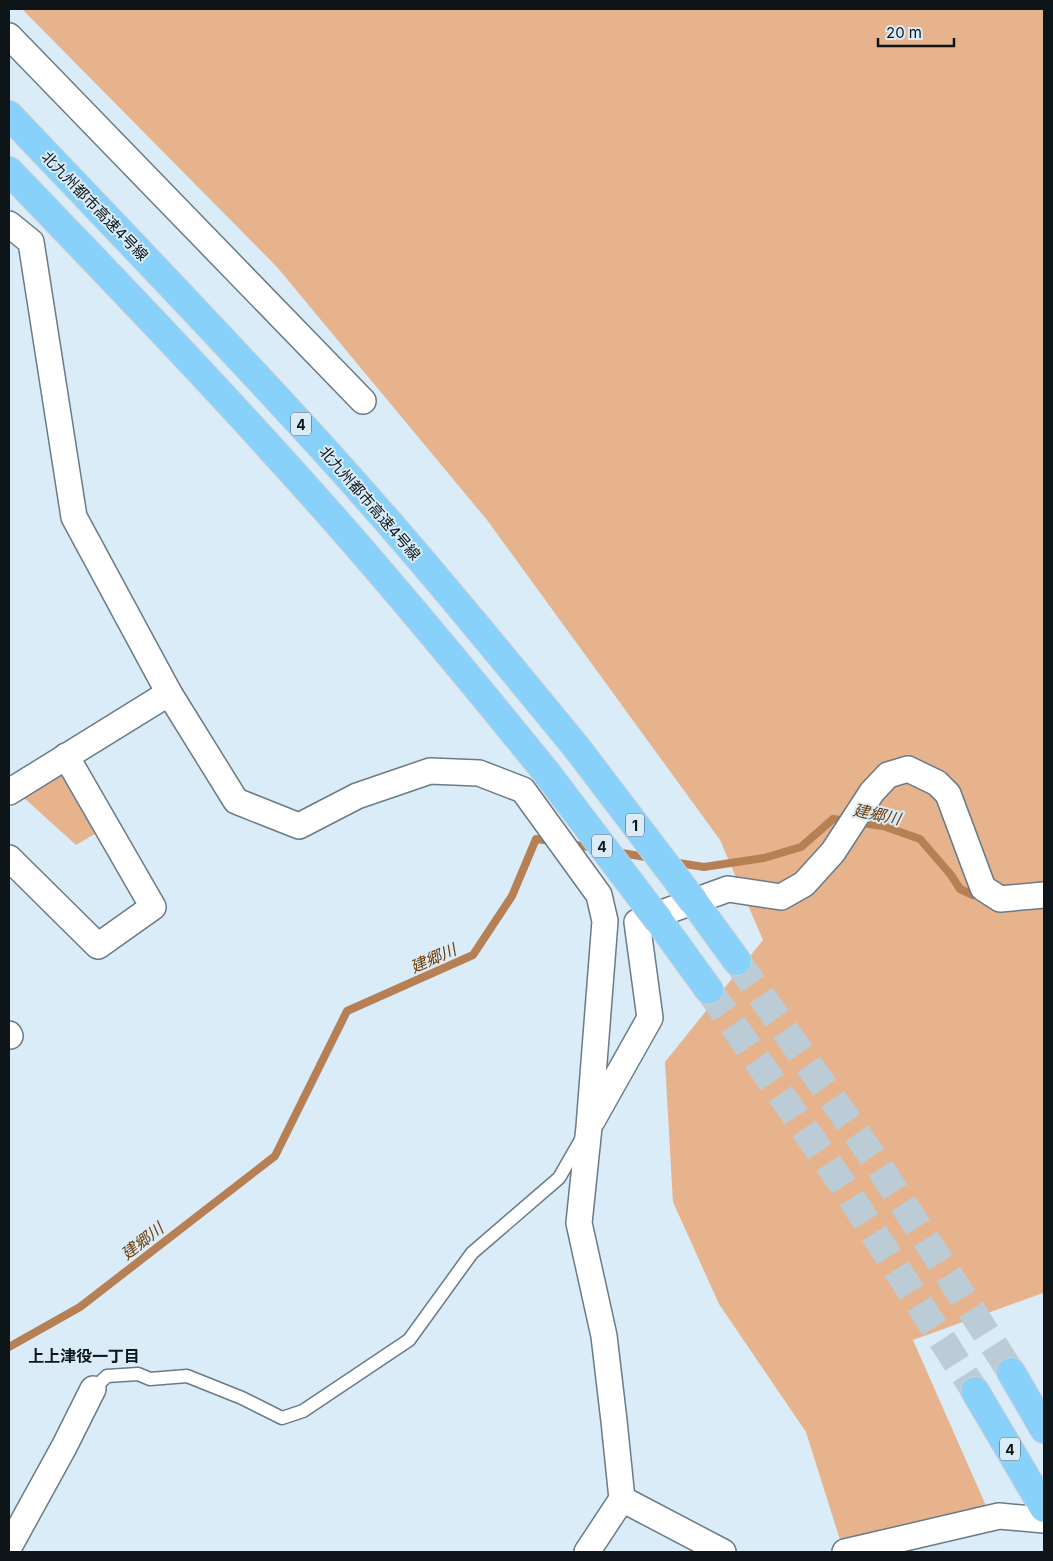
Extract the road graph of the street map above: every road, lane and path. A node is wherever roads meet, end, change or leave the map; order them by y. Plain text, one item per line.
1 (9, 36) edge
2 (9, 115) edge
3 (9, 171) edge
4 (9, 224) edge
5 (363, 401) dead end
6 (169, 693) junction
7 (577, 748) joint
8 (66, 756) junction
9 (9, 792) edge
10 (9, 858) edge
11 (1044, 895) edge
12 (605, 921) junction
13 (648, 922) junction
14 (737, 961) tunnel mouth
15 (709, 990) tunnel mouth
16 (589, 1127) junction
17 (1011, 1372) tunnel mouth
18 (93, 1389) joint
19 (975, 1391) tunnel mouth
20 (1044, 1429) edge
21 (622, 1499) junction
22 (1044, 1508) edge
23 (1044, 1520) edge
24 (9, 1547) edge
25 (587, 1552) edge
26 (723, 1552) edge
27 (845, 1552) edge

1 - 5 street
2 - 7 highway, 北九州都市高速4号線 / 4
3 - 13 highway, 4, bridge
4 - 6 street
6 - 8 street
6 - 12 street
7 - 14 highway, 1, bridge
8 - 9 street
8 - 10 street
11 - 13 street
12 - 13 street
12 - 16 street
13 - 15 highway, 4
13 - 16 street
16 - 18 lane
16 - 21 street
17 - 20 highway
18 - 24 street
19 - 22 highway, 4
21 - 25 street
21 - 26 street
23 - 27 street

